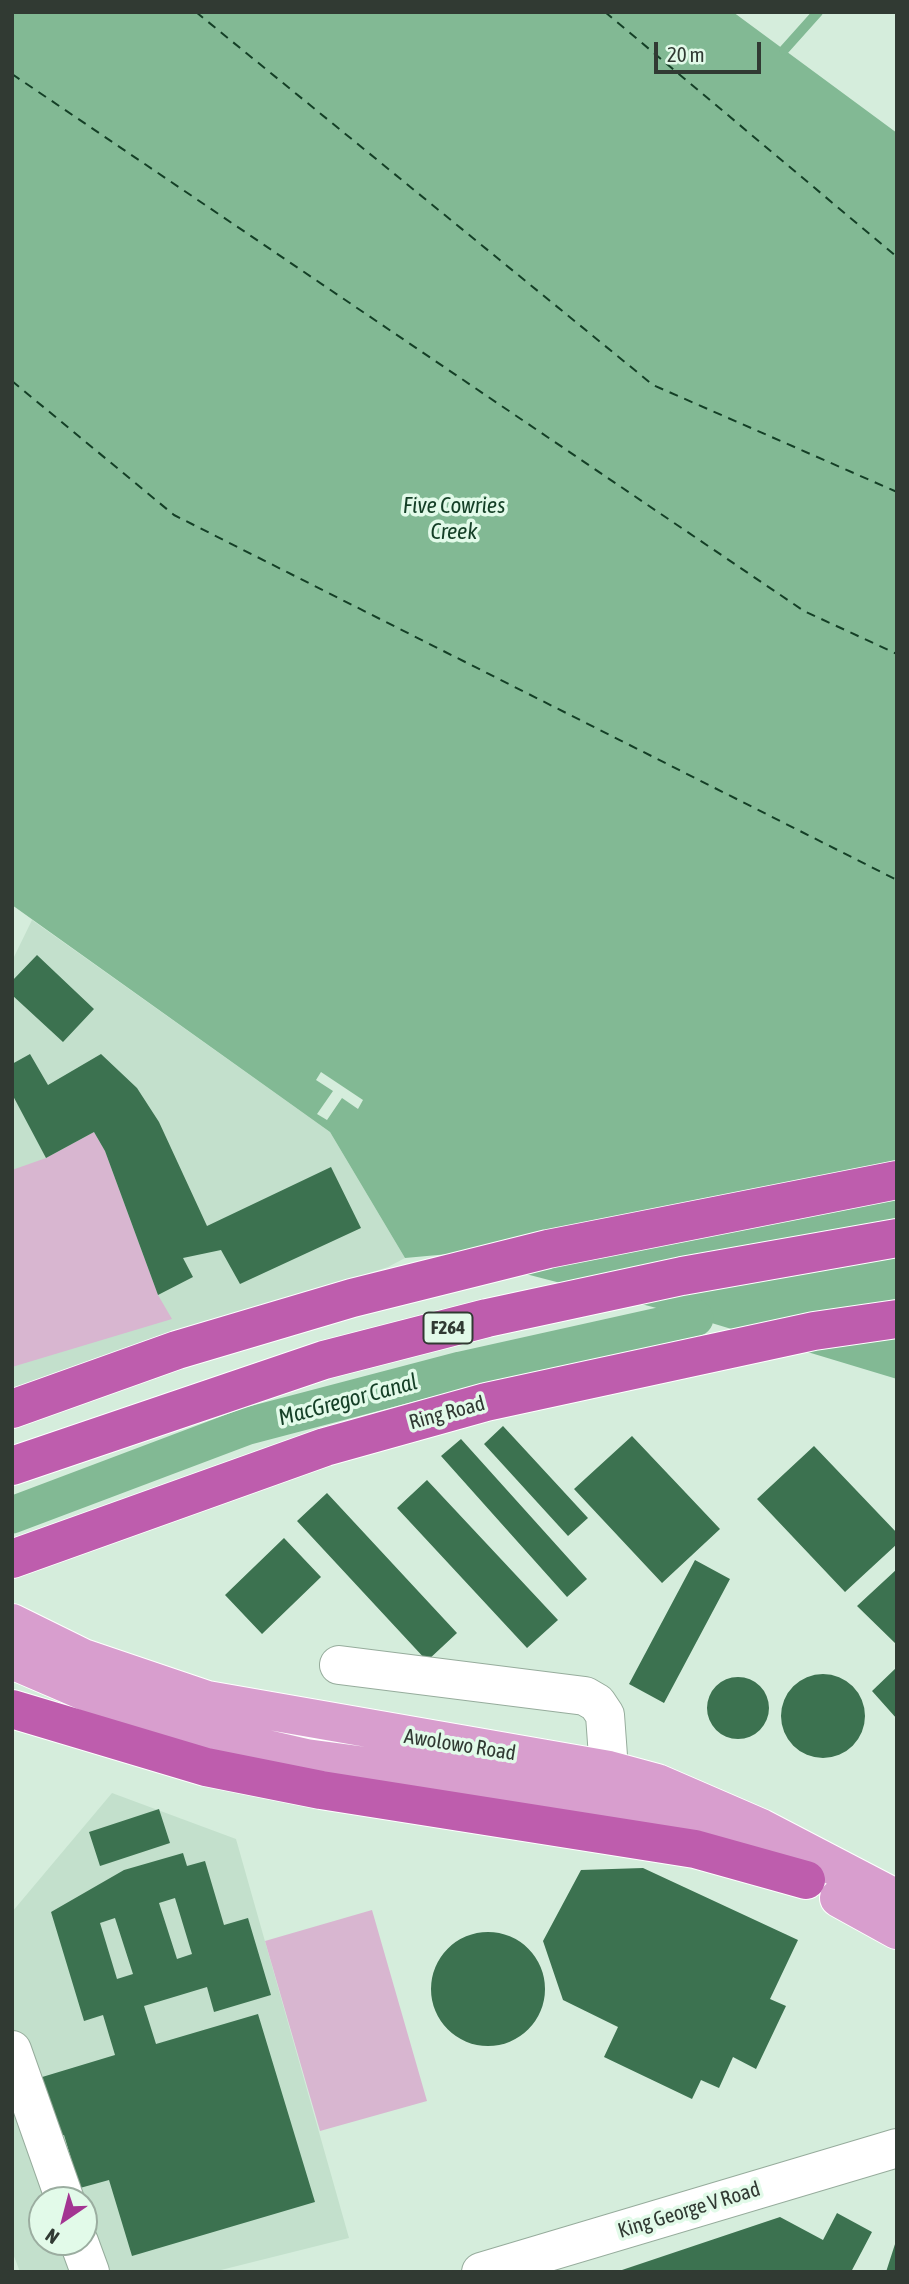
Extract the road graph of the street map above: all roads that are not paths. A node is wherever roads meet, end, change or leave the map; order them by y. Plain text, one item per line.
1 (897, 1180) edge
2 (897, 1238) edge
3 (897, 1319) edge
4 (12, 1409) edge
5 (12, 1466) edge
6 (12, 1559) edge
7 (12, 1623) edge
8 (12, 1660) edge
9 (339, 1665) dead end
10 (12, 1709) edge
11 (609, 1770) junction
12 (806, 1880) junction
13 (897, 1899) edge
14 (897, 1930) edge
15 (12, 2050) edge
16 (897, 2148) edge
17 (60, 2186) edge
18 (481, 2272) edge

1 - 4 highway
2 - 5 highway, F264
3 - 6 highway, Ring Road
7 - 11 main road, Awolowo Road
8 - 12 main road, Awolowo Road
9 - 11 street
10 - 12 highway
11 - 13 main road, Awolowo Road
12 - 14 main road, Awolowo Road
15 - 17 street
16 - 18 street, King George V Road

